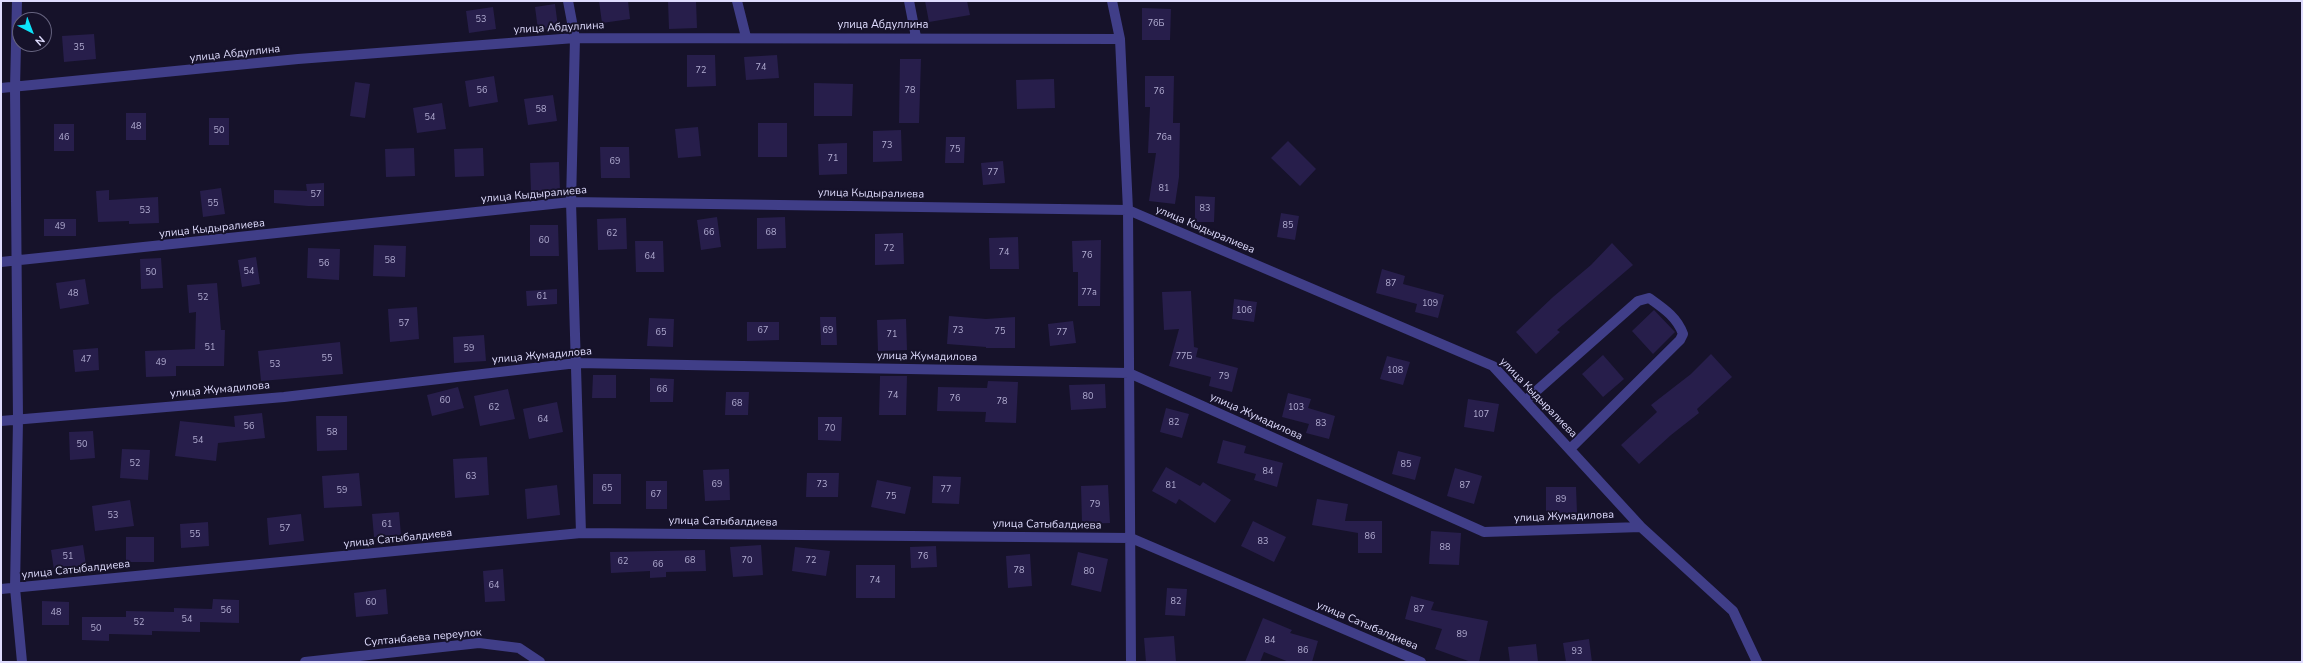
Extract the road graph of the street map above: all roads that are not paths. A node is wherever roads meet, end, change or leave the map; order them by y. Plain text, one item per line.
1 (17, 1) edge
2 (568, 1) edge
3 (737, 1) edge
4 (908, 1) edge
5 (1112, 1) edge
6 (746, 37) junction
7 (916, 37) junction
8 (576, 38) junction
9 (1120, 39) junction
10 (1, 88) edge
11 (15, 88) junction
12 (571, 202) junction
13 (1128, 210) junction
14 (1, 262) edge
15 (16, 262) junction
16 (577, 363) junction
17 (1129, 373) junction
18 (1525, 401) junction
19 (18, 420) junction
20 (1, 421) edge
21 (1570, 449) junction
22 (1642, 527) junction
23 (581, 533) junction
24 (1131, 538) junction
25 (15, 588) junction
26 (1, 589) edge
27 (22, 662) edge
28 (305, 662) edge
29 (540, 662) edge
30 (1131, 662) edge
31 (1421, 662) edge
32 (1757, 662) edge

1 - 11 street
2 - 8 street
3 - 6 street
4 - 7 street
5 - 9 street
6 - 7 street, улица Абдуллина
6 - 8 street, улица Абдуллина
7 - 9 street, улица Абдуллина
8 - 11 street, улица Абдуллина
8 - 12 street
9 - 13 street
10 - 11 street, улица Абдуллина
11 - 15 street
12 - 13 street, улица Кыдыралиева
12 - 15 street, улица Кыдыралиева
12 - 16 street
13 - 17 street
13 - 18 street, улица Кыдыралиева
14 - 15 street, улица Кыдыралиева
15 - 19 street
16 - 17 street, улица Жумадилова
16 - 19 street, улица Жумадилова
16 - 23 street
17 - 22 street, улица Жумадилова
17 - 24 street
18 - 21 street, улица Кыдыралиева
18 - 21 street
19 - 20 street, улица Жумадилова
19 - 25 street
21 - 22 street, улица Кыдыралиева
22 - 32 street
23 - 24 street, улица Сатыбалдиева
23 - 25 street, улица Сатыбалдиева
24 - 30 street
24 - 31 street, улица Сатыбалдиева
25 - 26 street, улица Сатыбалдиева
25 - 27 street
28 - 29 street, Султанбаева переулок

